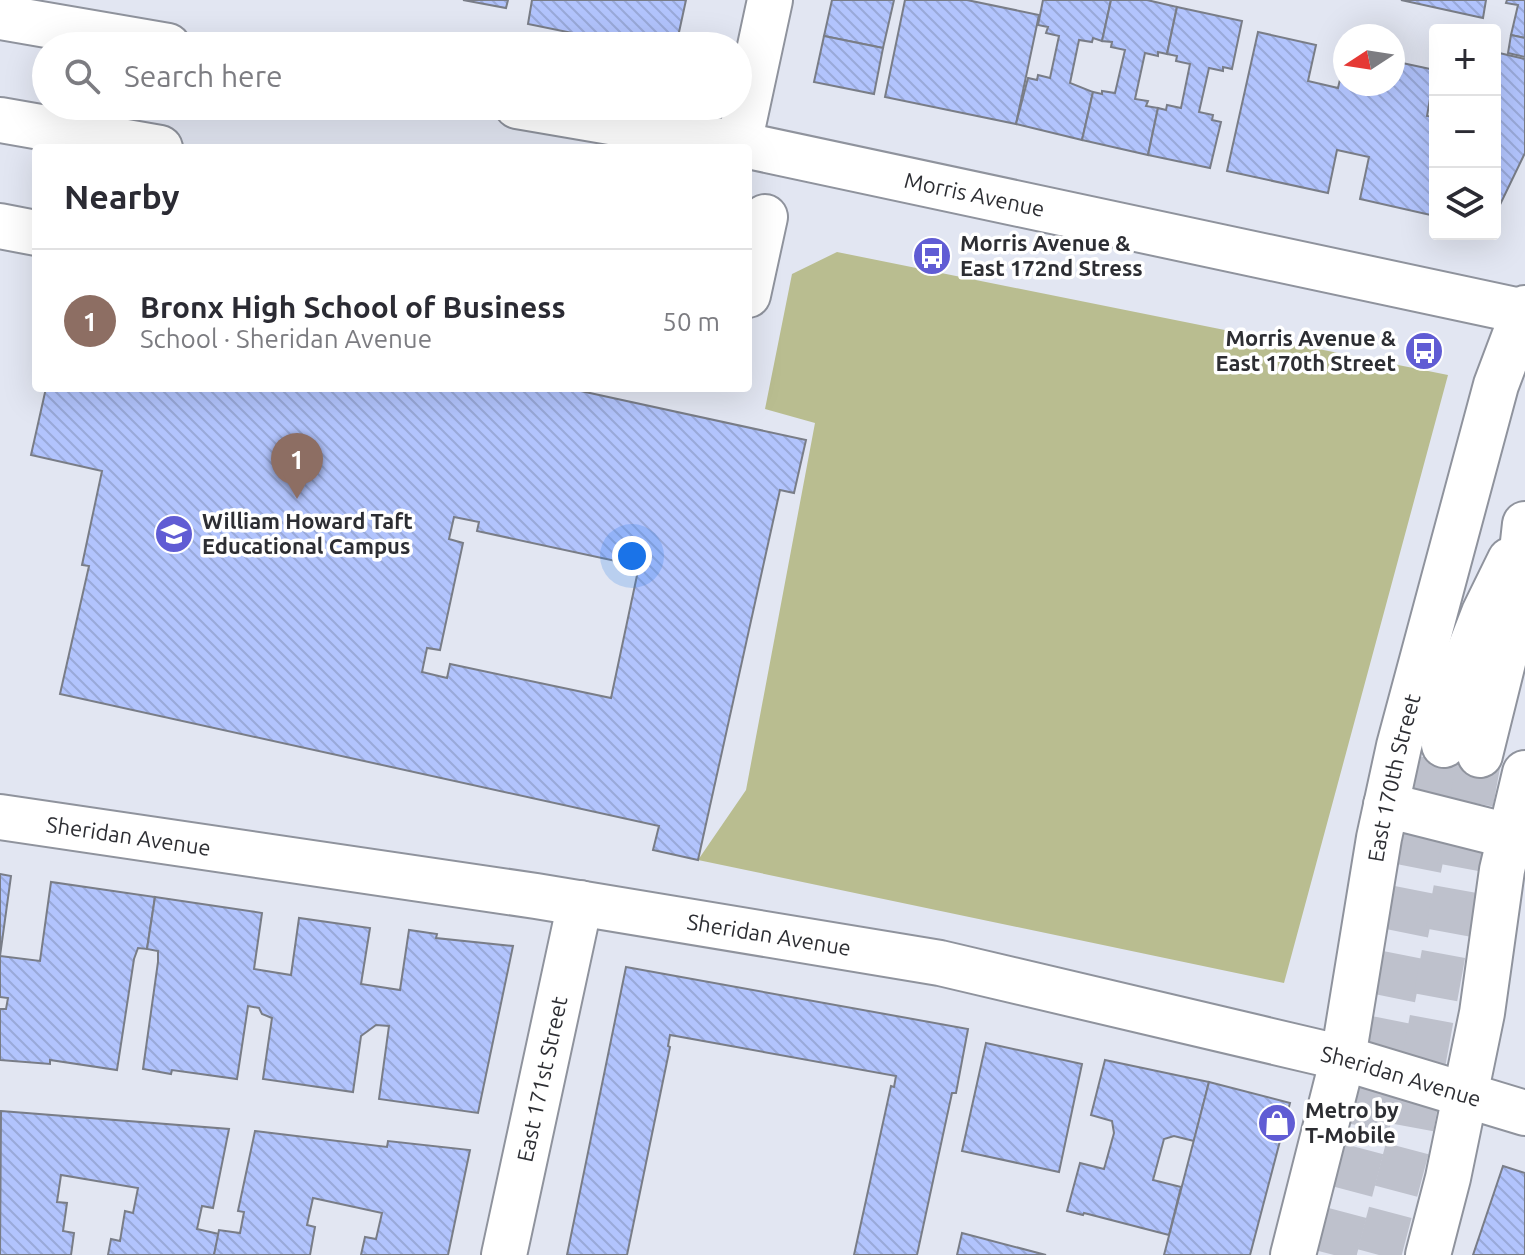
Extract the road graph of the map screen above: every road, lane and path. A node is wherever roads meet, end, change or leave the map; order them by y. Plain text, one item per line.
1 (770, 0) edge
2 (0, 17) edge
3 (87, 32) edge
4 (752, 84) edge
5 (0, 120) edge
6 (599, 120) edge
7 (744, 120) edge
8 (137, 144) edge
9 (739, 144) joint
10 (752, 147) edge
11 (765, 217) dead end
12 (0, 226) edge
13 (32, 232) edge
14 (752, 275) edge
15 (1524, 311) edge
16 (1524, 528) edge
17 (1462, 750) tunnel mouth
18 (1525, 773) edge
19 (1386, 805) junction
20 (0, 817) edge
21 (1509, 836) junction
22 (580, 903) junction
23 (1343, 1058) junction
24 (1465, 1095) junction
25 (1525, 1113) edge
26 (504, 1255) edge
27 (1293, 1255) edge
28 (1428, 1255) edge

1 - 4 street
2 - 3 street
5 - 8 street
6 - 9 street, Morris Avenue
7 - 9 street
10 - 15 street, Morris Avenue
11 - 14 street
12 - 13 street
15 - 19 street, East 170th Street
16 - 17 street, East 170th Street
18 - 21 street
19 - 21 street
19 - 23 street, East 170th Street
20 - 22 street, Sheridan Avenue
21 - 24 street
22 - 23 street, Sheridan Avenue
22 - 26 street, East 171st Street
23 - 24 street, Sheridan Avenue
23 - 27 street, East 170th Street
24 - 25 street, Sheridan Avenue
24 - 28 street

